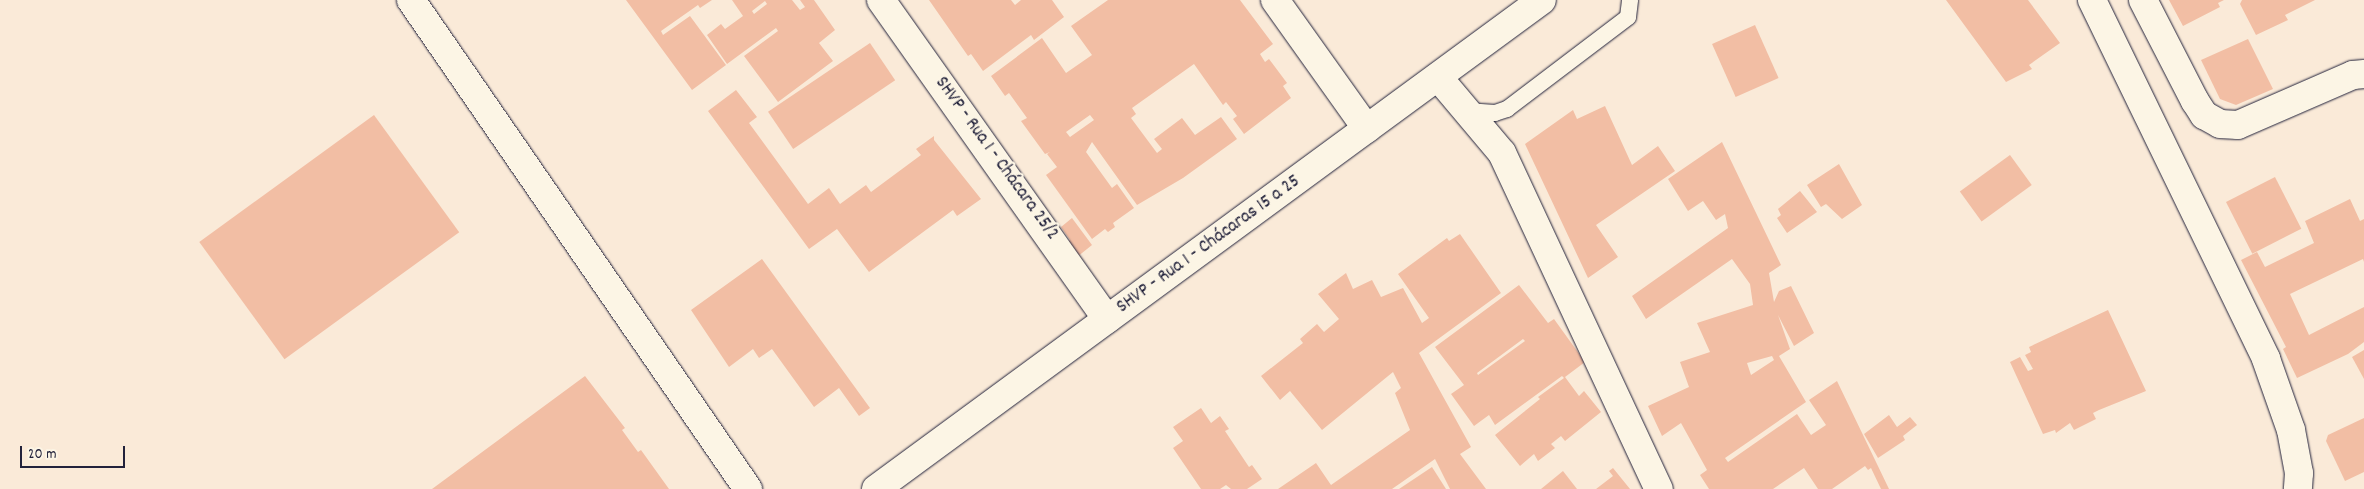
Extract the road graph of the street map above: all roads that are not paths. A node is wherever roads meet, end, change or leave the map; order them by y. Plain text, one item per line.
1 (411, 0) edge
2 (881, 0) edge
3 (1275, 0) edge
4 (1542, 0) edge
5 (1630, 0) edge
6 (2092, 0) edge
7 (2143, 0) edge
8 (2364, 74) edge
9 (1438, 77) junction
10 (1466, 111) junction
11 (1367, 129) junction
12 (1108, 319) junction
13 (748, 489) edge
14 (876, 489) edge
15 (1660, 489) edge
16 (2298, 489) edge

1 - 13 street
2 - 12 street, SHVP - Rua 1 - Chácara 25/2
3 - 11 street
4 - 9 street, SHVP - Rua 1 - Chácaras 15 a 25
5 - 10 lane
6 - 16 street
7 - 8 street
9 - 10 street
9 - 11 street, SHVP - Rua 1 - Chácaras 15 a 25
10 - 15 street
11 - 12 street, SHVP - Rua 1 - Chácaras 15 a 25
12 - 14 street, SHVP - Rua 1 - Chácaras 15 a 25

